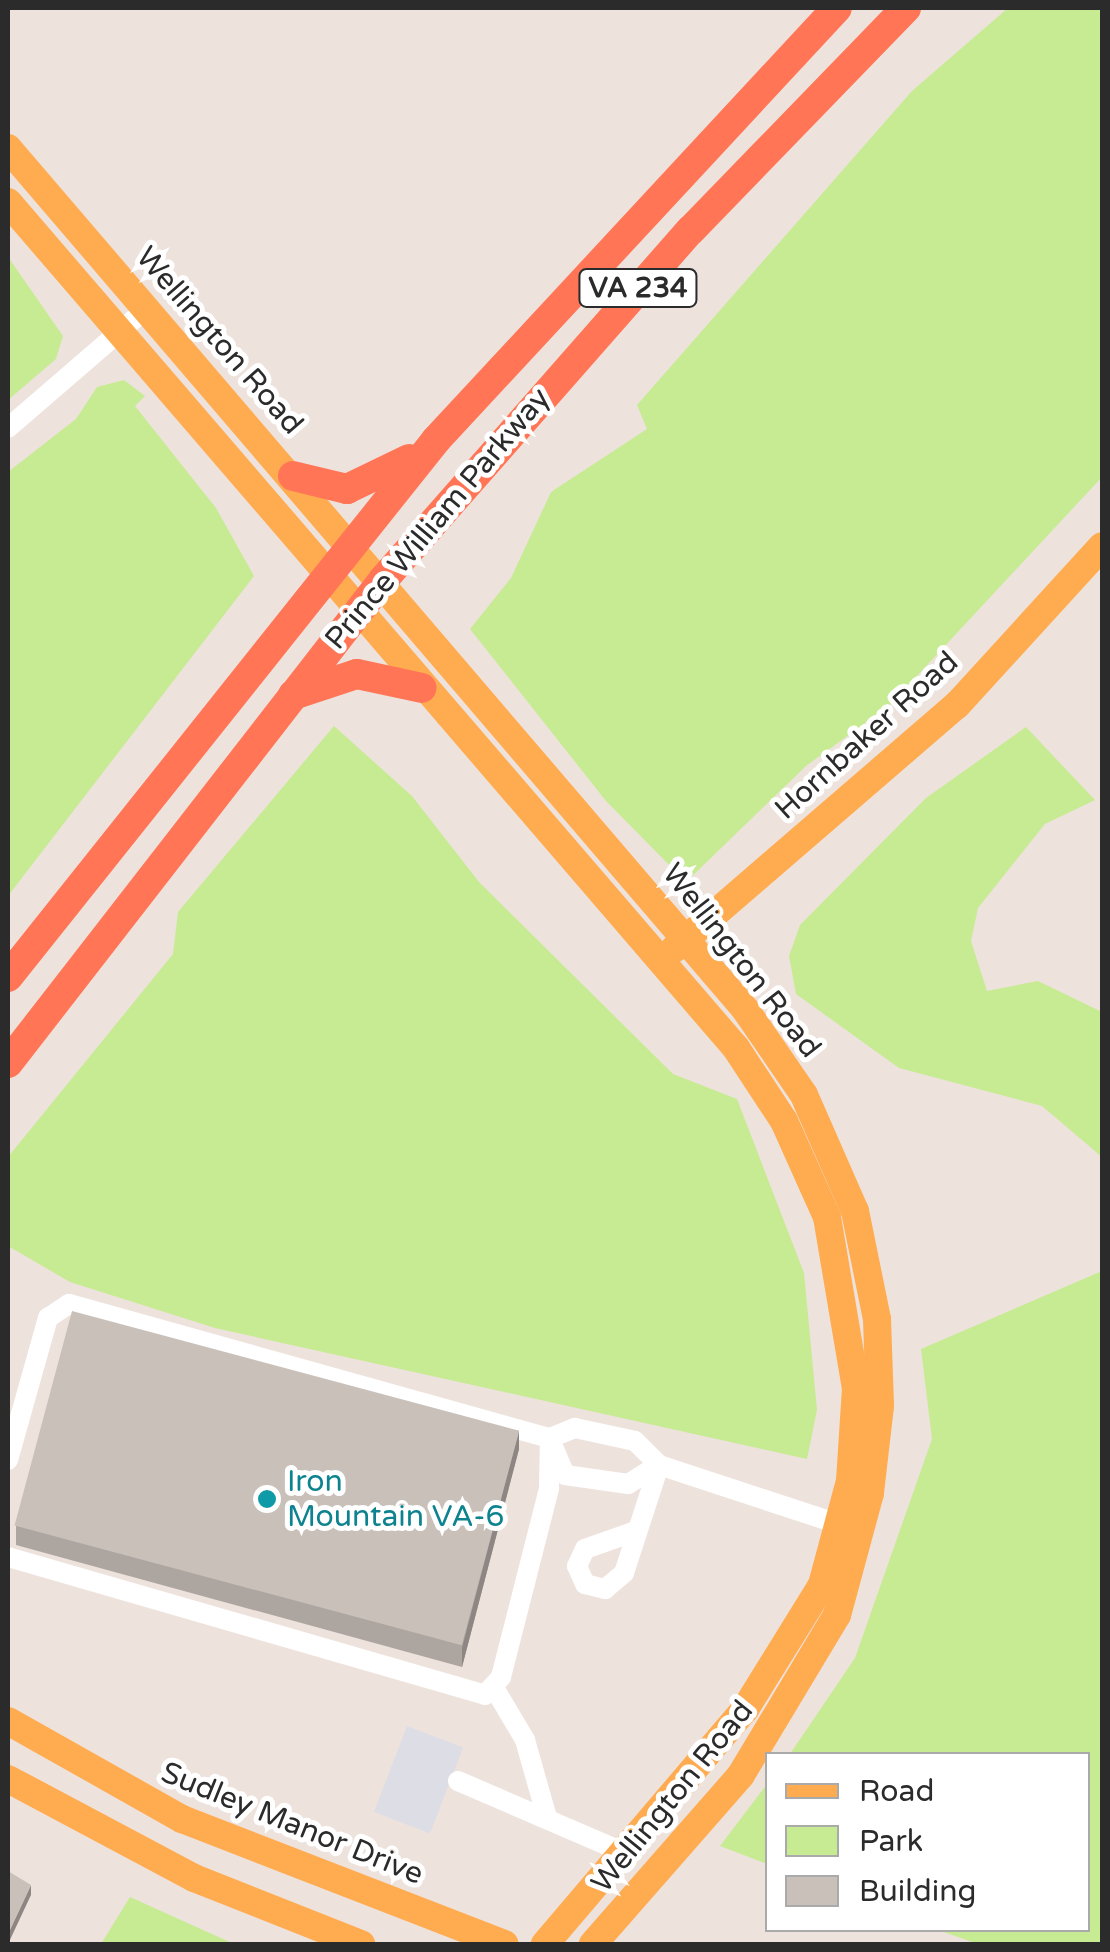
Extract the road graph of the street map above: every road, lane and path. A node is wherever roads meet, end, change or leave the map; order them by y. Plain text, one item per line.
1 (837, 8) edge
2 (906, 8) edge
3 (8, 148) edge
4 (8, 202) edge
5 (148, 308) junction
6 (117, 334) junction
7 (8, 428) edge
8 (436, 440) junction
9 (294, 476) junction
10 (351, 543) junction
11 (1102, 546) edge
12 (324, 576) junction
13 (383, 580) junction
14 (356, 613) junction
15 (422, 688) junction
16 (287, 700) junction
17 (686, 938) junction
18 (663, 961) junction
19 (8, 977) edge
20 (8, 1063) edge
21 (550, 1438) junction
22 (8, 1460) edge
23 (659, 1465) junction
24 (842, 1524) junction
25 (633, 1532) dead end
26 (8, 1557) edge
27 (493, 1686) junction
28 (8, 1721) edge
29 (8, 1780) edge
30 (458, 1781) dead end
31 (546, 1814) junction
32 (623, 1852) junction
33 (361, 1944) edge
34 (505, 1944) edge
35 (545, 1944) edge
36 (593, 1944) edge

1 - 8 highway, Prince William Parkway / VA 234
2 - 13 highway, Prince William Parkway / VA 234
3 - 5 main road, Wellington Road
4 - 6 main road, Wellington Road
5 - 6 street
5 - 9 main road, Wellington Road
6 - 7 street
6 - 12 main road, Wellington Road
8 - 9 highway
8 - 10 highway, Prince William Parkway / VA 234
9 - 10 main road, Wellington Road
10 - 12 highway, Prince William Parkway / VA 234
10 - 13 main road, Wellington Road
11 - 17 main road, Hornbaker Road
12 - 14 main road, Wellington Road
12 - 19 highway, Prince William Parkway / VA 234
13 - 14 highway, Prince William Parkway / VA 234
13 - 17 main road, Wellington Road
14 - 15 main road, Wellington Road
14 - 16 highway, Prince William Parkway / VA 234
15 - 16 highway
15 - 18 main road, Wellington Road
16 - 20 highway, Prince William Parkway / VA 234
17 - 18 main road, Hornbaker Road
17 - 36 main road, Wellington Road
18 - 24 main road, Wellington Road
21 - 22 street
21 - 23 street
21 - 23 street
21 - 27 street
23 - 24 street
23 - 25 street
24 - 32 main road, Wellington Road
26 - 27 street
27 - 31 street
28 - 34 main road, Sudley Manor Drive
29 - 33 main road
30 - 31 street
31 - 32 street
32 - 35 main road, Wellington Road

